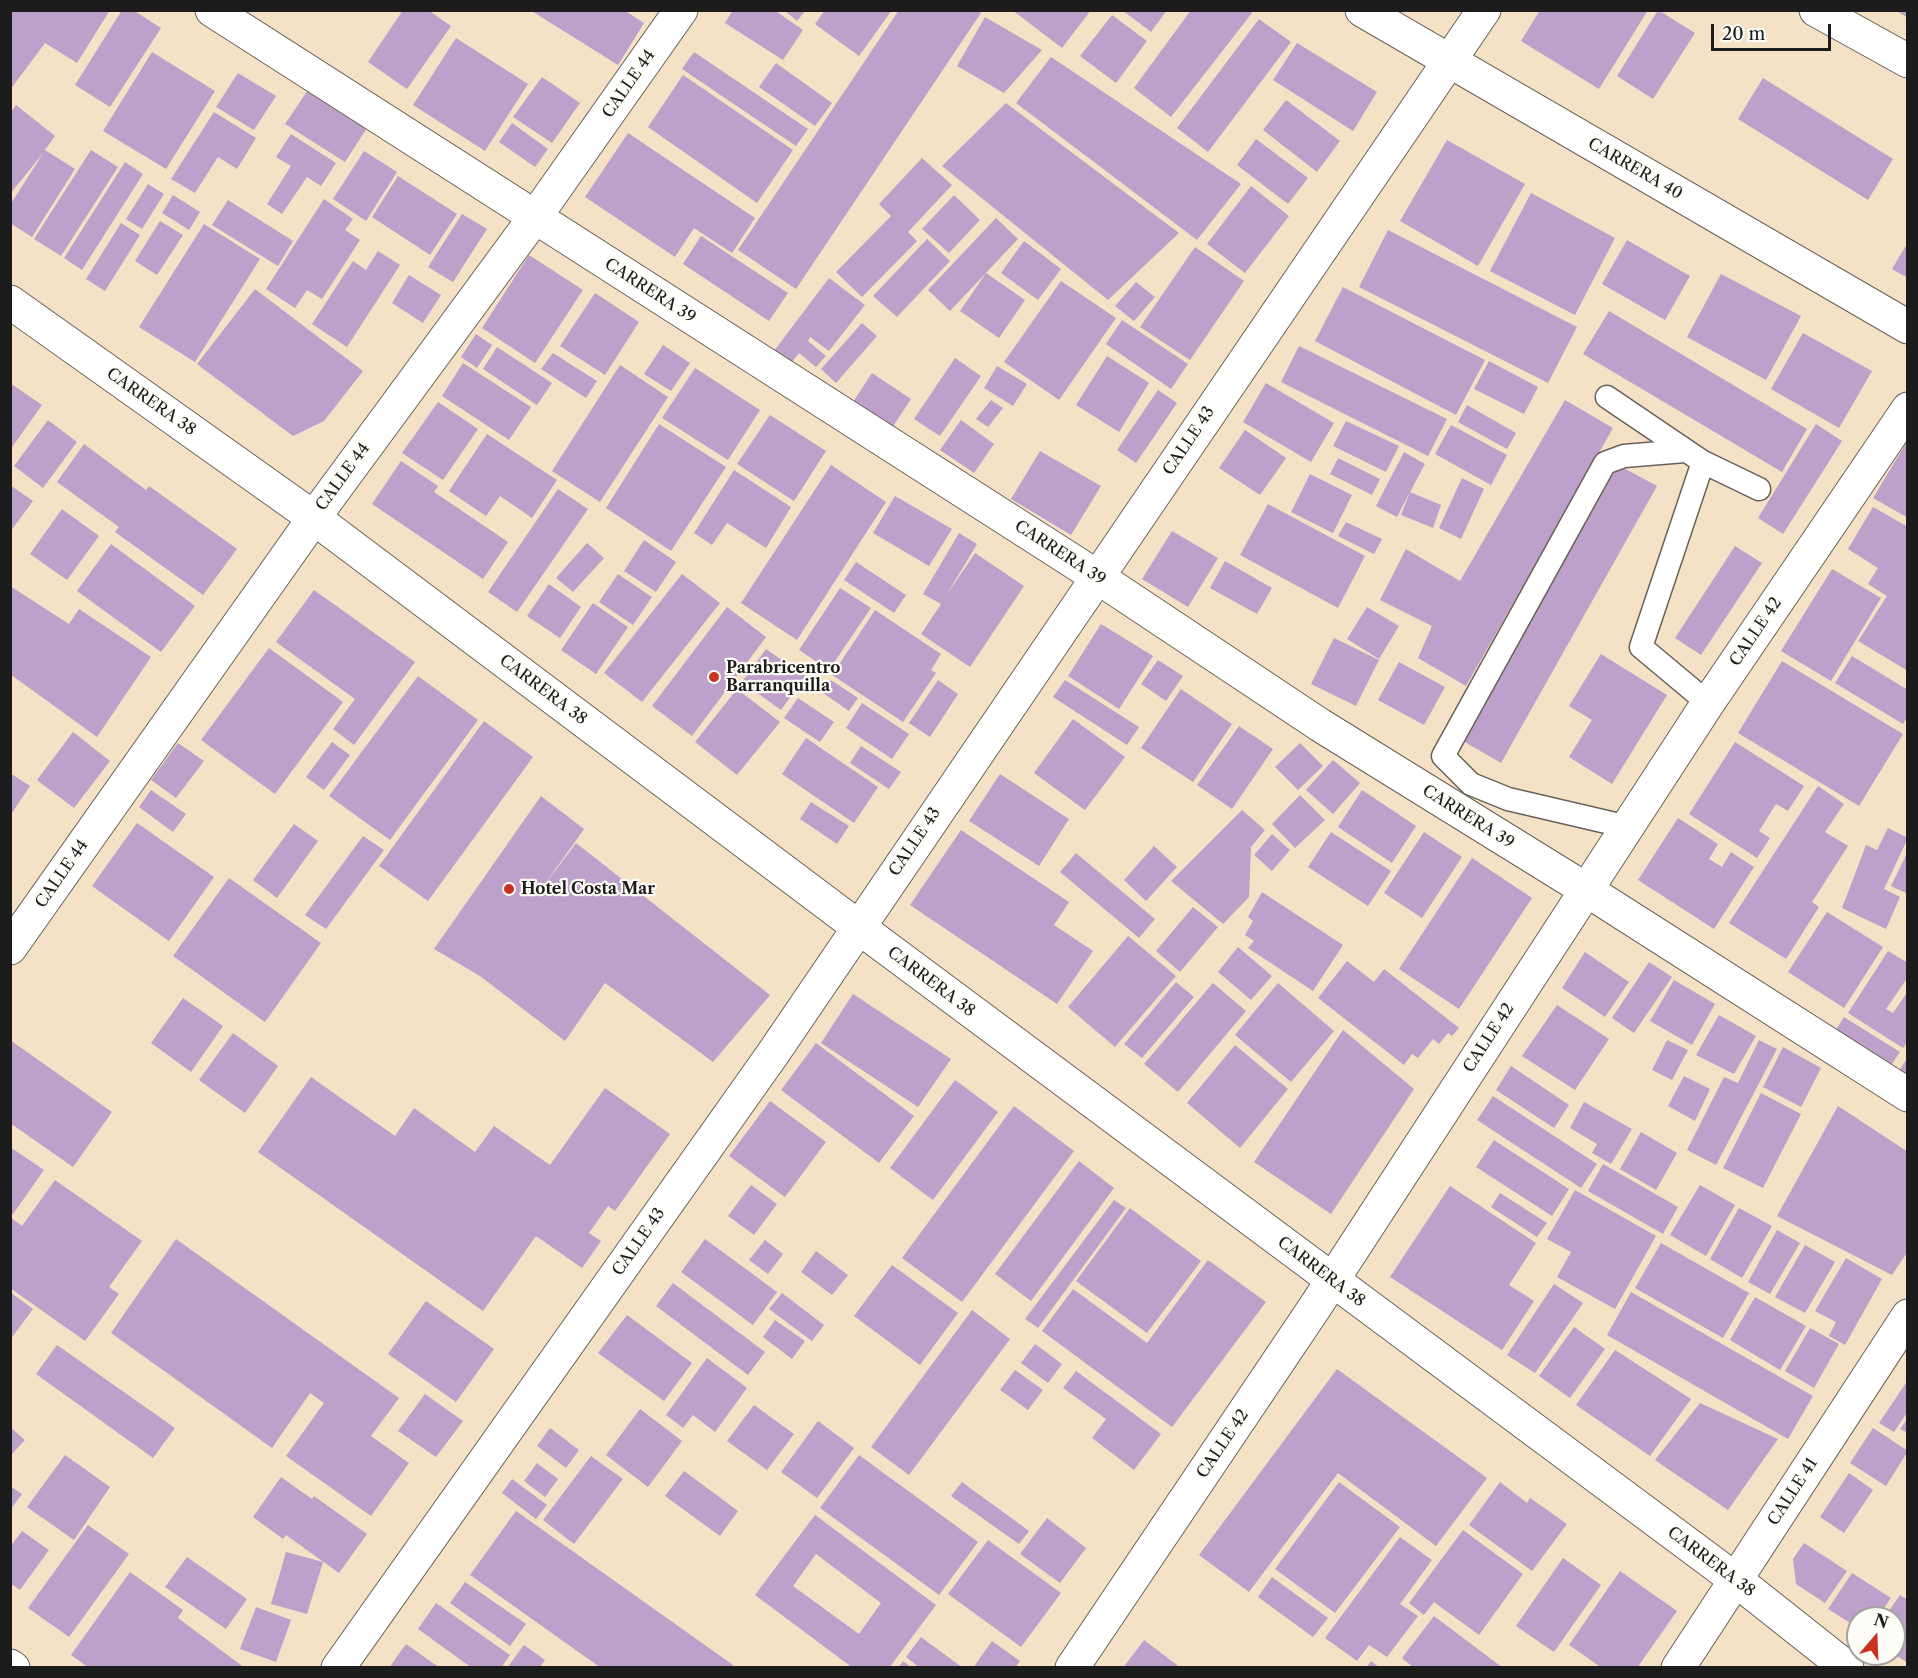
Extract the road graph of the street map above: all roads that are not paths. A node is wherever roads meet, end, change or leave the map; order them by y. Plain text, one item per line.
1 (212, 10) edge
2 (681, 10) edge
3 (1362, 10) edge
4 (1484, 10) edge
5 (1816, 10) edge
6 (1449, 61) junction
7 (1908, 61) edge
8 (535, 217) junction
9 (10, 303) edge
10 (1908, 327) edge
11 (1607, 397) dead end
12 (1908, 409) edge
13 (1694, 456) junction
14 (1759, 489) dead end
15 (314, 518) junction
16 (1096, 576) junction
17 (1708, 703) junction
18 (1628, 827) junction
19 (1585, 889) junction
20 (857, 927) junction
21 (10, 948) edge
22 (1908, 1095) edge
23 (1332, 1280) junction
24 (1908, 1316) edge
25 (1736, 1580) junction
26 (338, 1668) edge
27 (1072, 1668) edge
28 (1678, 1668) edge
29 (1847, 1668) edge

1 - 8 street, CARRERA 39
2 - 8 street, CALLE 44
3 - 6 street, CARRERA 40
4 - 6 street, CALLE 43
5 - 7 street
6 - 10 street, CARRERA 40
6 - 16 street, CALLE 43
8 - 15 street, CALLE 44
8 - 16 street, CARRERA 39
9 - 15 street, CARRERA 38
11 - 13 lane
12 - 17 street, CALLE 42
13 - 14 lane
13 - 17 lane
13 - 18 lane
15 - 20 street, CARRERA 38
15 - 21 street, CALLE 44
16 - 19 street, CARRERA 39
16 - 20 street, CALLE 43
17 - 18 street, CALLE 42
18 - 19 street, CALLE 42
19 - 22 street, CARRERA 39
19 - 23 street, CALLE 42
20 - 23 street, CARRERA 38
20 - 26 street, CALLE 43
23 - 25 street, CARRERA 38
23 - 27 street, CALLE 42
24 - 25 street, CALLE 41
25 - 28 street, CALLE 41
25 - 29 street, CARRERA 38

